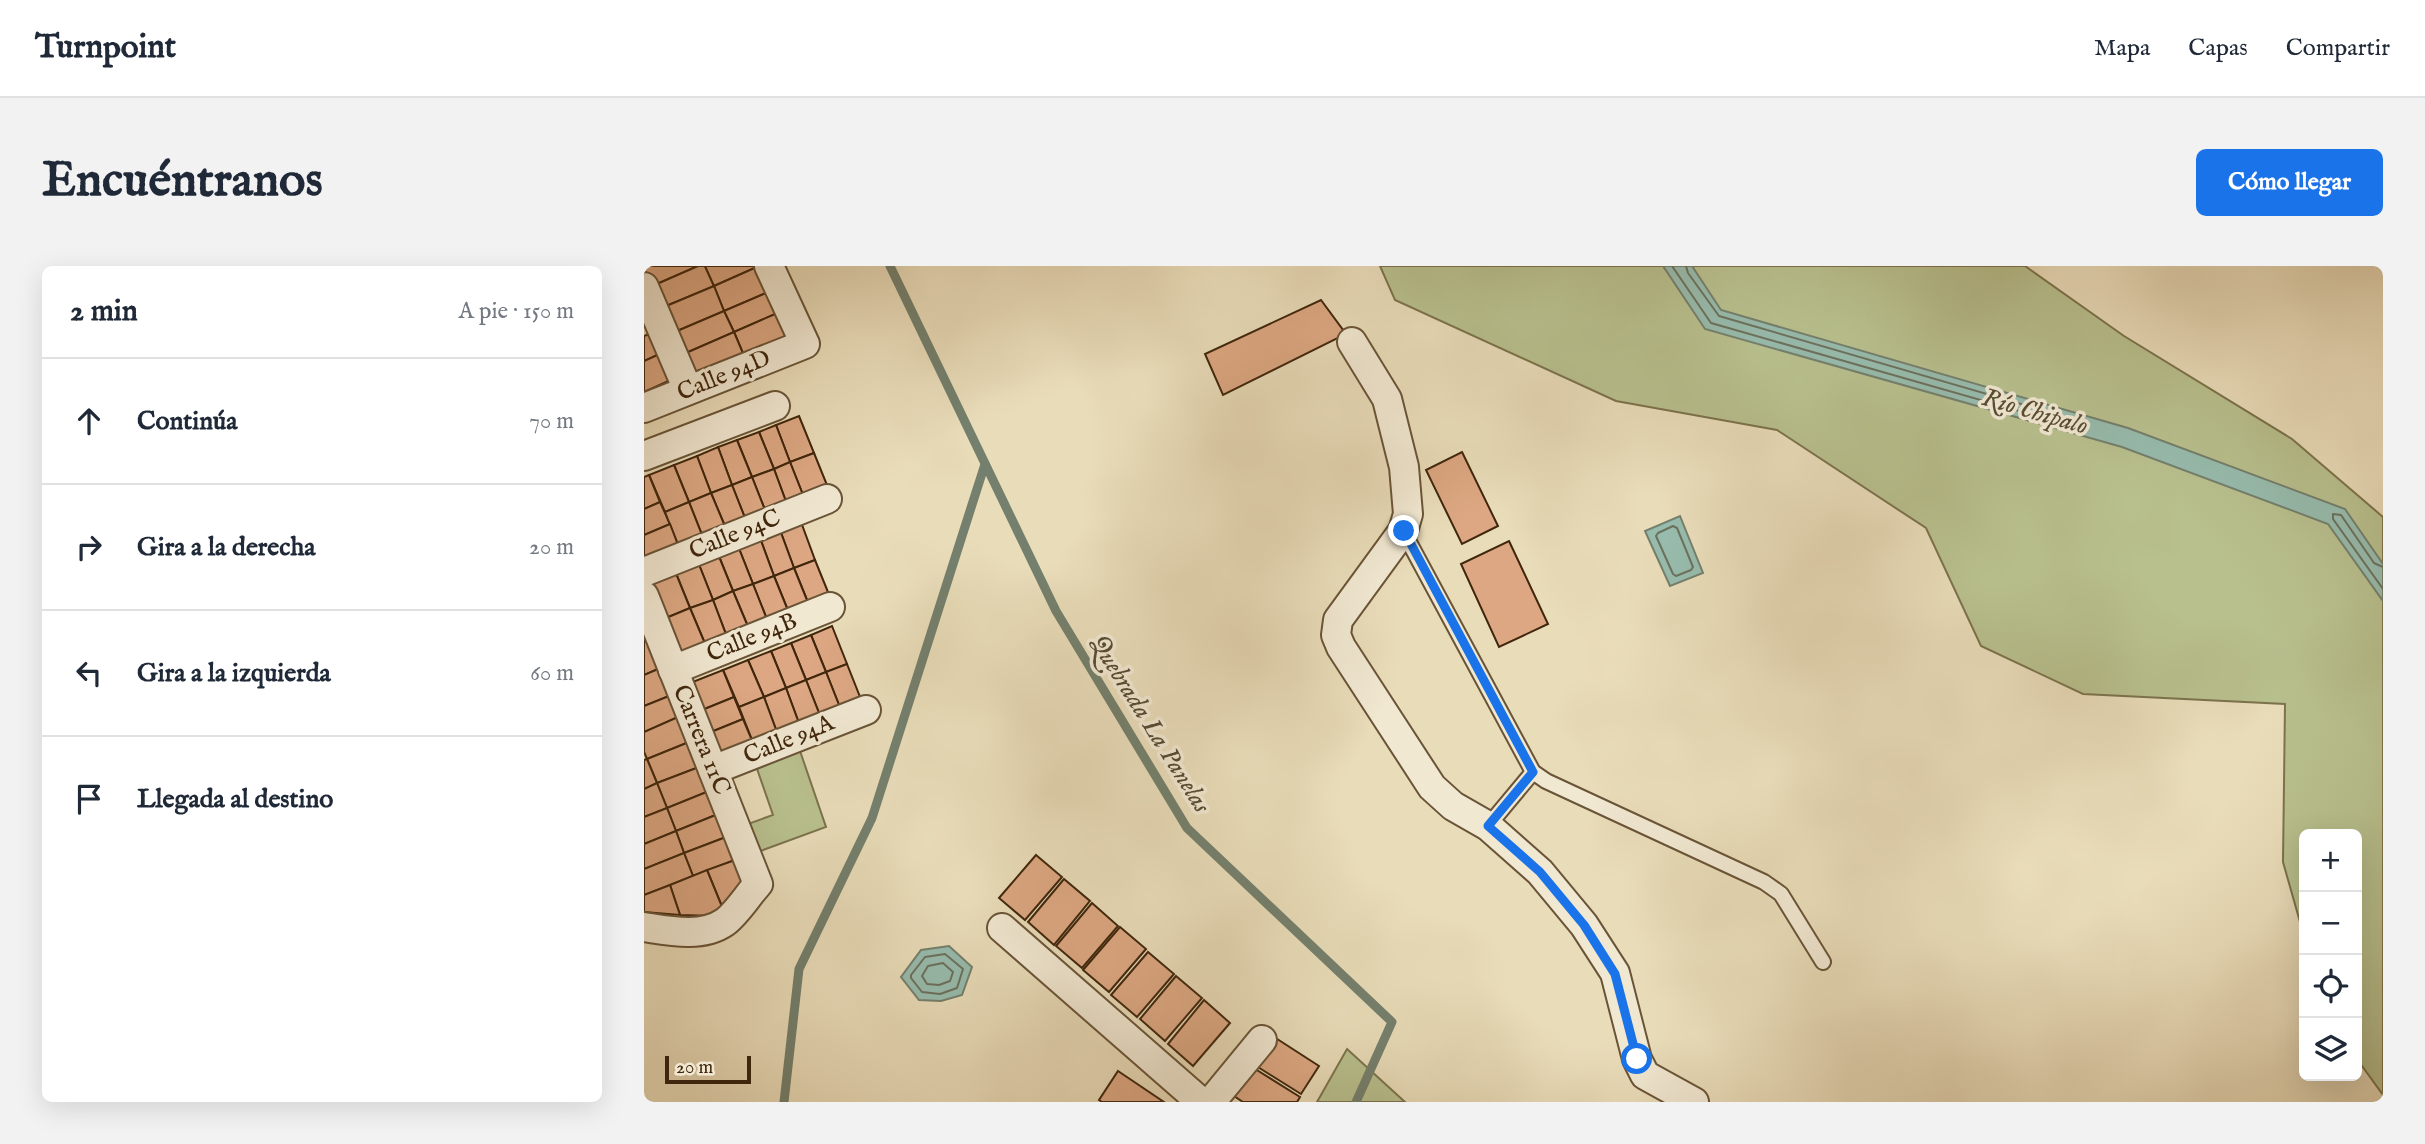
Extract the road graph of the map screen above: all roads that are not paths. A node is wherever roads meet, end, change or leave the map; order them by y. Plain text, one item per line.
1 (769, 266) edge
2 (644, 287) edge
3 (1352, 342) dead end
4 (688, 390) junction
5 (775, 406) dead end
6 (644, 408) edge
7 (644, 456) edge
8 (827, 499) dead end
9 (1404, 531) junction
10 (644, 572) edge
11 (644, 596) edge
12 (830, 607) dead end
13 (673, 670) junction
14 (866, 710) dead end
15 (713, 770) junction
16 (1533, 772) junction
17 (1488, 826) junction
18 (644, 927) edge
19 (1002, 928) dead end
20 (1823, 962) dead end
21 (1262, 1040) dead end
22 (1201, 1102) edge
23 (1212, 1102) edge
24 (1694, 1102) edge

1 - 4 street, Calle 94D
2 - 4 street
3 - 9 street
4 - 6 street, Calle 94D
5 - 7 street, Calle 94D
8 - 10 street, Calle 94C
9 - 16 lane
9 - 17 street
11 - 13 street, Carrera 11C
12 - 13 street, Calle 94B
13 - 15 street, Carrera 11C
14 - 15 street, Calle 94A
15 - 18 street, Carrera 11C
16 - 17 lane
16 - 20 lane
17 - 24 street
19 - 22 street
21 - 23 street

